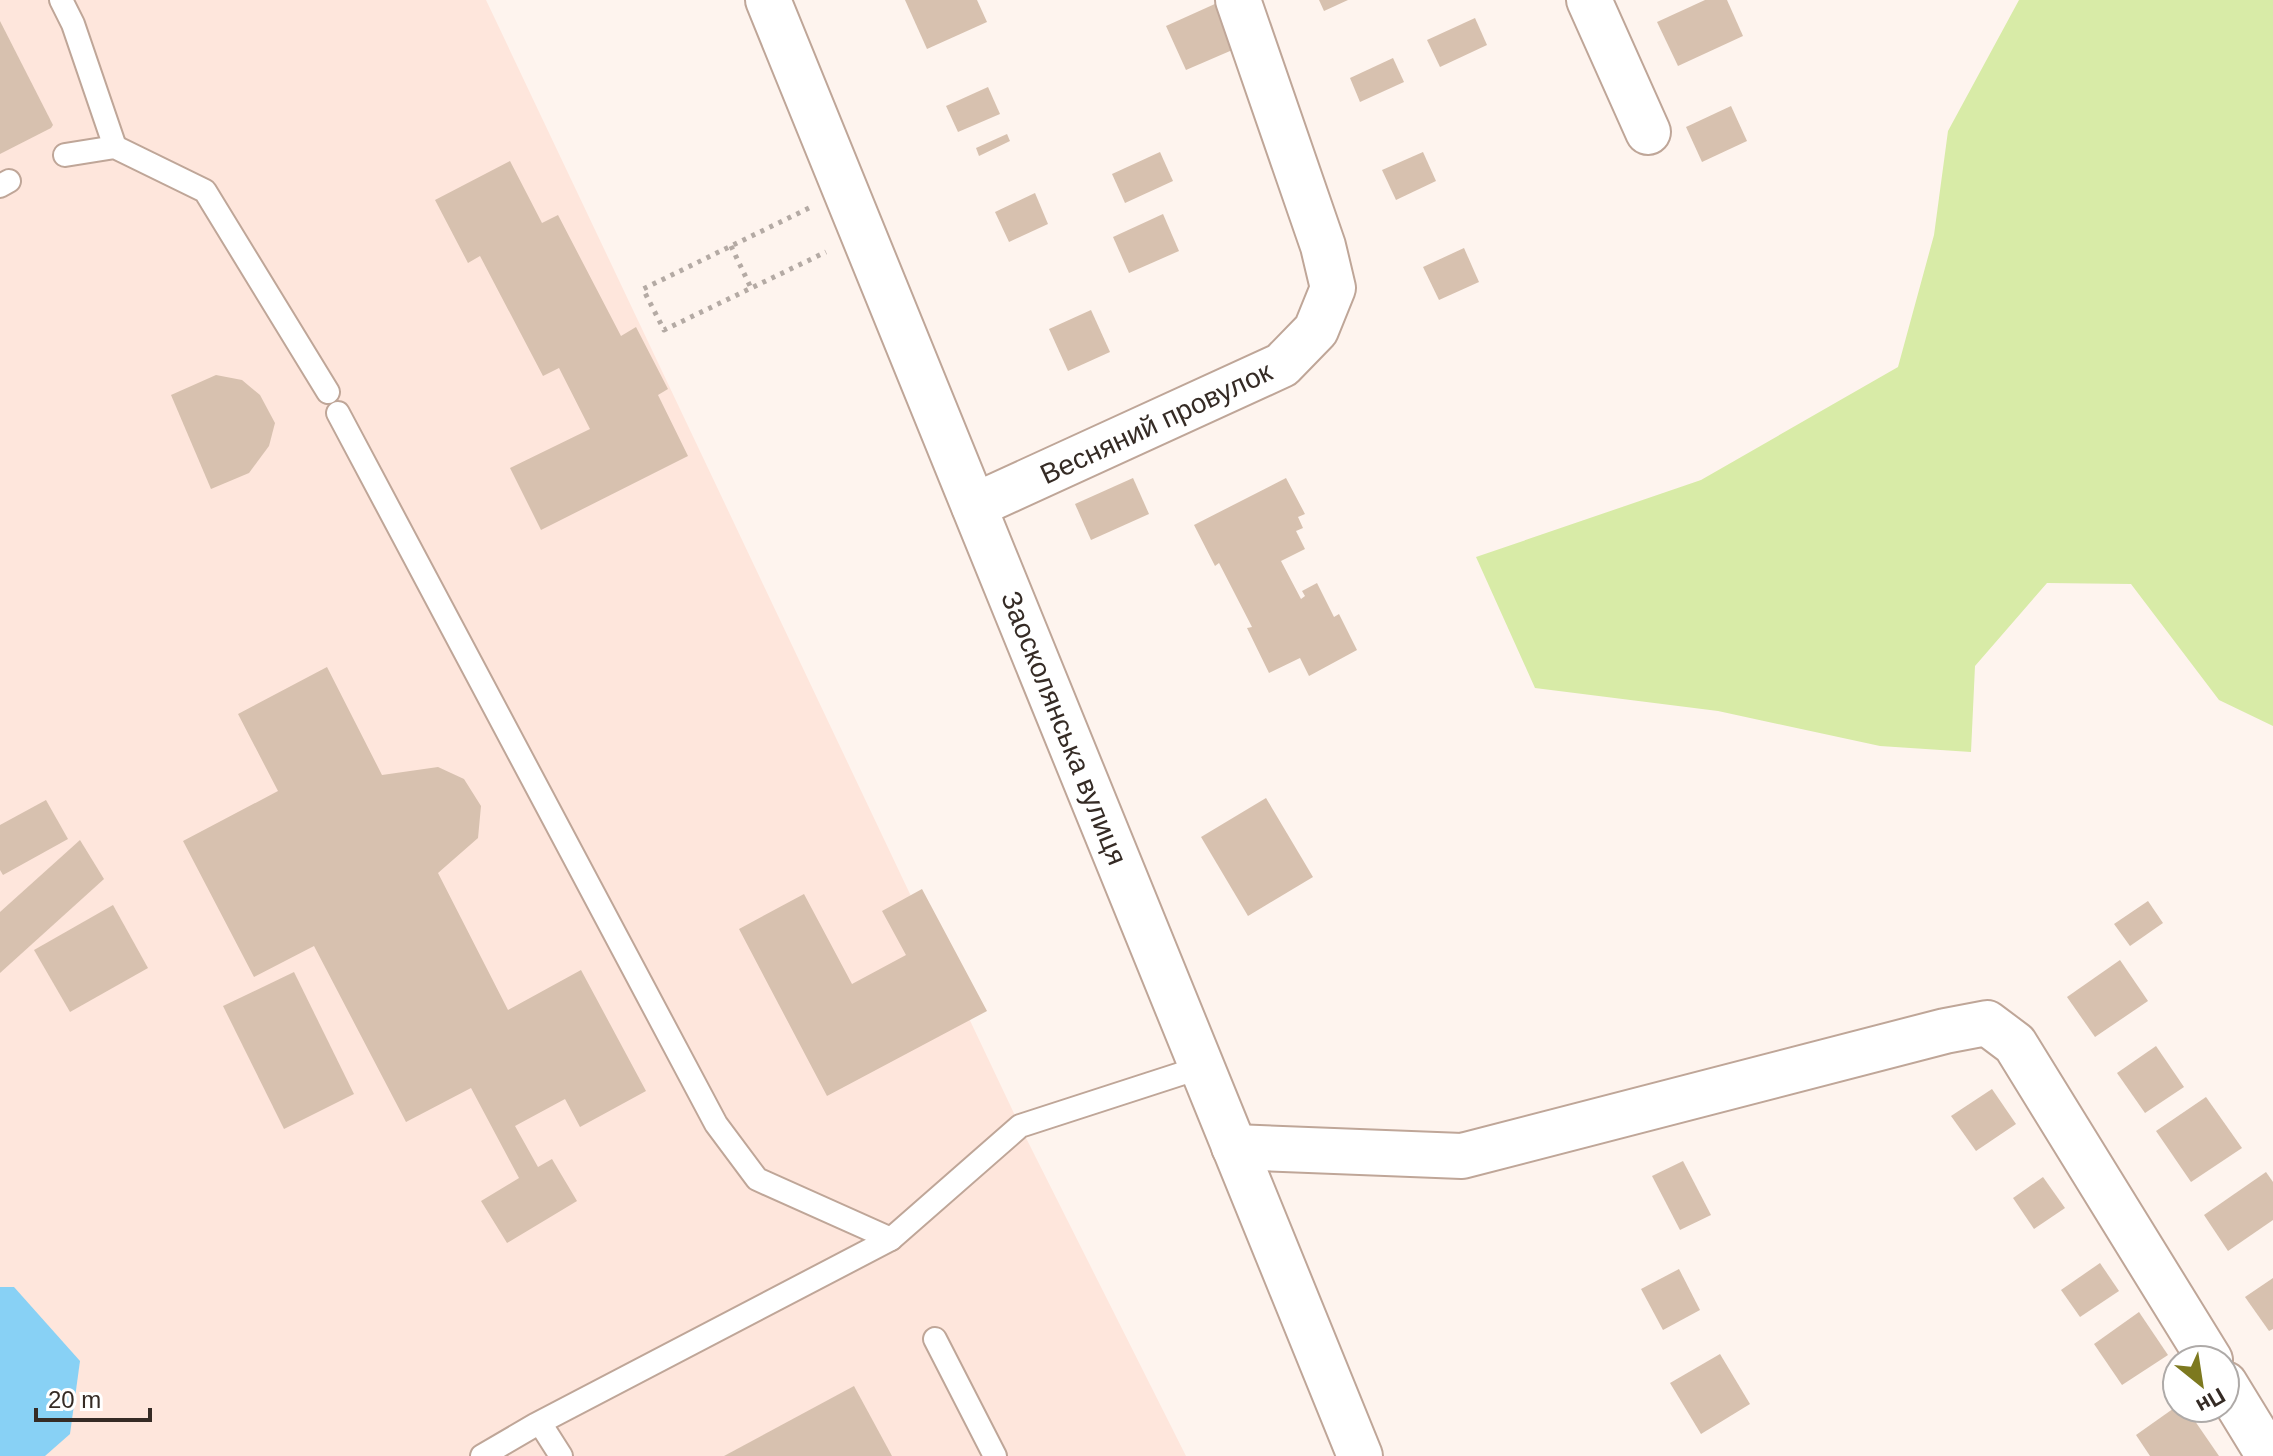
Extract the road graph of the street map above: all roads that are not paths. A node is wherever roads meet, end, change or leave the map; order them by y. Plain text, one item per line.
1 (61, 0) edge
2 (768, 0) edge
3 (1238, 0) edge
4 (1589, 0) edge
5 (1648, 132) dead end
6 (115, 147) junction
7 (65, 155) dead end
8 (328, 392) dead end
9 (338, 413) dead end
10 (974, 506) junction
11 (1202, 1067) junction
12 (1234, 1147) junction
13 (891, 1239) junction
14 (935, 1339) dead end
15 (2200, 1344) edge
16 (2241, 1410) edge
17 (540, 1423) junction
18 (482, 1456) edge
19 (561, 1456) edge
20 (995, 1456) edge
21 (1360, 1456) edge
22 (2269, 1456) edge

1 - 6 lane
2 - 10 street, Заосколянська вулиця
3 - 10 street, Весняний провулок
4 - 5 street
6 - 7 lane
6 - 8 lane
9 - 13 lane
10 - 11 street, Заосколянська вулиця
11 - 12 street, Заосколянська вулиця
11 - 13 lane
12 - 15 street
12 - 21 street, Заосколянська вулиця
13 - 17 lane
14 - 20 lane
16 - 22 street
17 - 18 lane
17 - 19 lane

